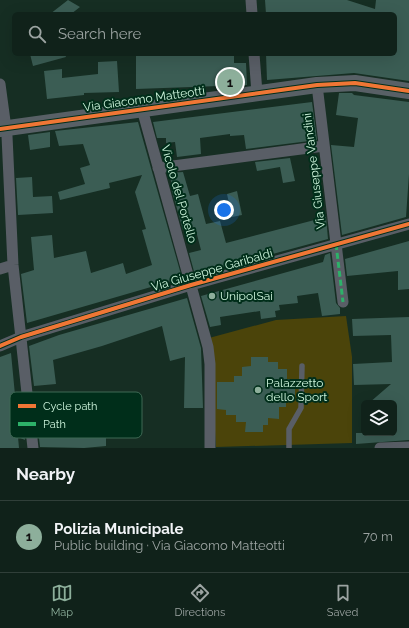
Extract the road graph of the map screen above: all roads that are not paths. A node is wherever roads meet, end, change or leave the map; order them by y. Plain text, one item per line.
1 (251, 0) edge
2 (252, 12) edge
3 (254, 56) edge
4 (0, 84) edge
5 (317, 85) junction
6 (409, 91) edge
7 (257, 93) junction
8 (142, 110) junction
9 (3, 129) edge
10 (324, 146) junction
11 (158, 168) junction
12 (409, 224) edge
13 (336, 244) junction
14 (13, 265) junction
15 (0, 269) edge
16 (191, 285) junction
17 (344, 302) dead end
18 (21, 337) junction
19 (0, 346) edge
20 (302, 366) dead end
21 (27, 392) edge
22 (32, 438) edge
23 (409, 447) edge
24 (33, 448) edge
25 (210, 448) edge
26 (289, 448) edge
27 (380, 448) edge

1 - 2 street
3 - 7 street
4 - 9 street
5 - 6 street, Via Giacomo Matteotti
5 - 7 street, Via Giacomo Matteotti
5 - 10 street, Via Giuseppe Vandini
7 - 8 street, Via Giacomo Matteotti
8 - 9 street, Via Giacomo Matteotti
8 - 11 street, Vicolo del Portello
9 - 14 street
10 - 11 street
10 - 13 street, Via Giuseppe Vandini
11 - 16 street, Vicolo del Portello
12 - 13 street, Via Giuseppe Garibaldi
13 - 16 street, Via Giuseppe Garibaldi
13 - 17 street, Via Giuseppe Vandini
14 - 15 street
14 - 18 street
16 - 18 street, Via Giuseppe Garibaldi
16 - 25 street, Vicolo del Portello
18 - 19 street, Via Giuseppe Garibaldi
18 - 21 street
20 - 26 lane
22 - 24 street
23 - 27 street

